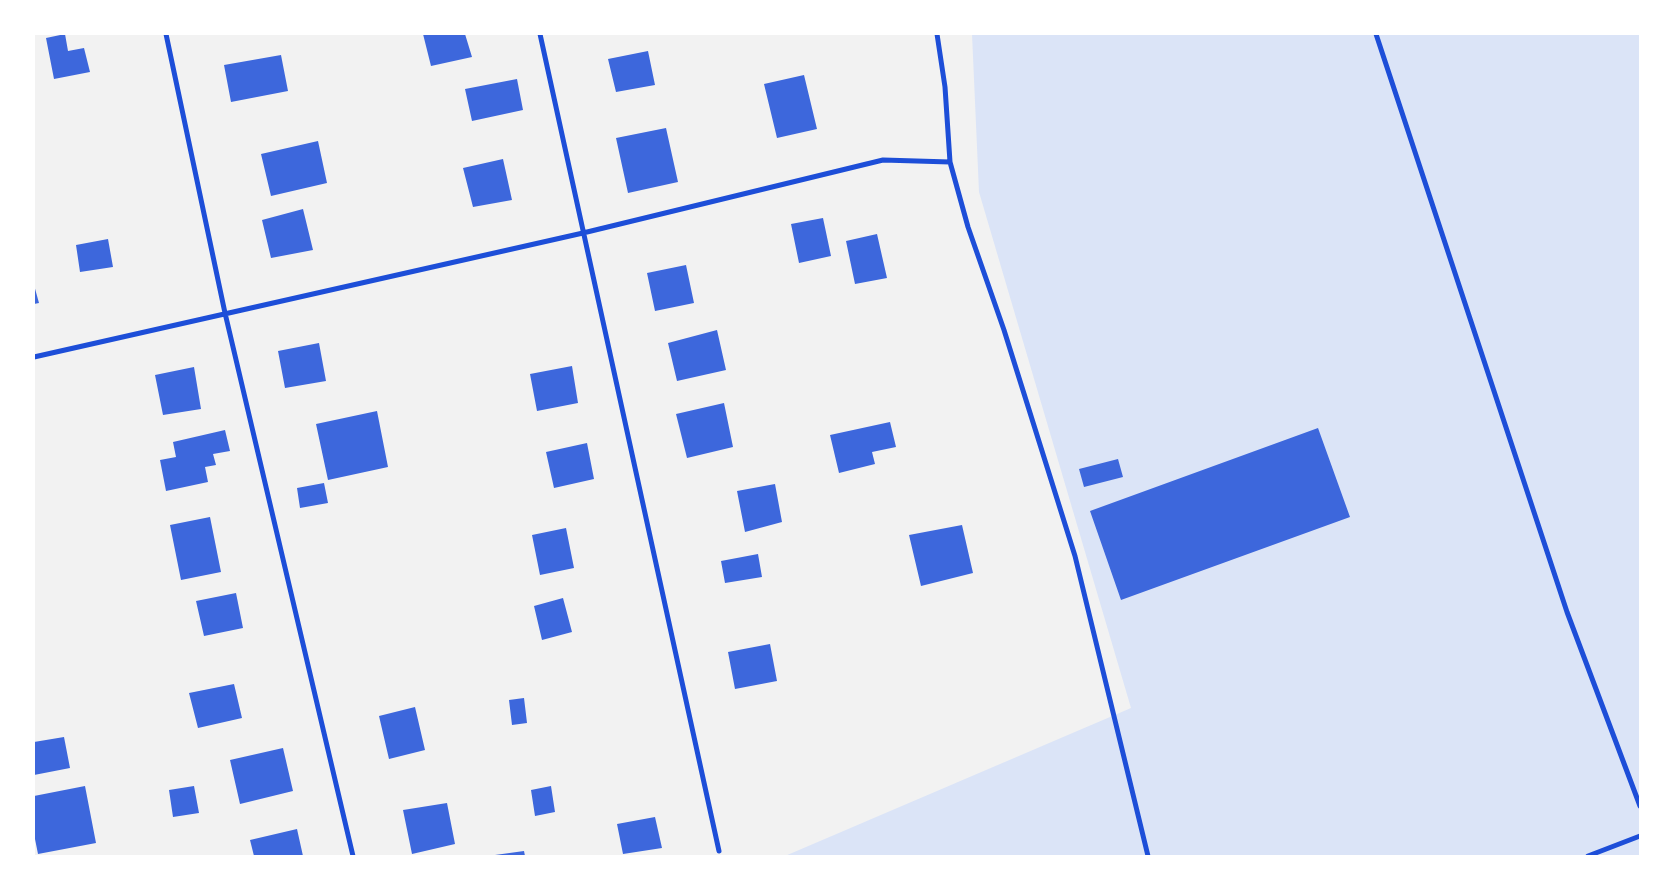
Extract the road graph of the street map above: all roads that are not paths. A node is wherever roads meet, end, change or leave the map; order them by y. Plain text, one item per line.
1 (166, 34) edge
2 (540, 34) edge
3 (937, 34) edge
4 (1376, 34) edge
5 (950, 162) junction
6 (583, 233) junction
7 (225, 313) junction
8 (34, 357) edge
9 (1640, 806) edge
10 (1640, 836) edge
11 (719, 851) dead end
12 (353, 856) edge
13 (1148, 856) edge
14 (1588, 856) edge

1 - 7 street
2 - 6 street
3 - 5 street
4 - 9 street
5 - 6 street
5 - 13 street
6 - 7 street
6 - 11 street
7 - 8 street
7 - 12 street
10 - 14 street

